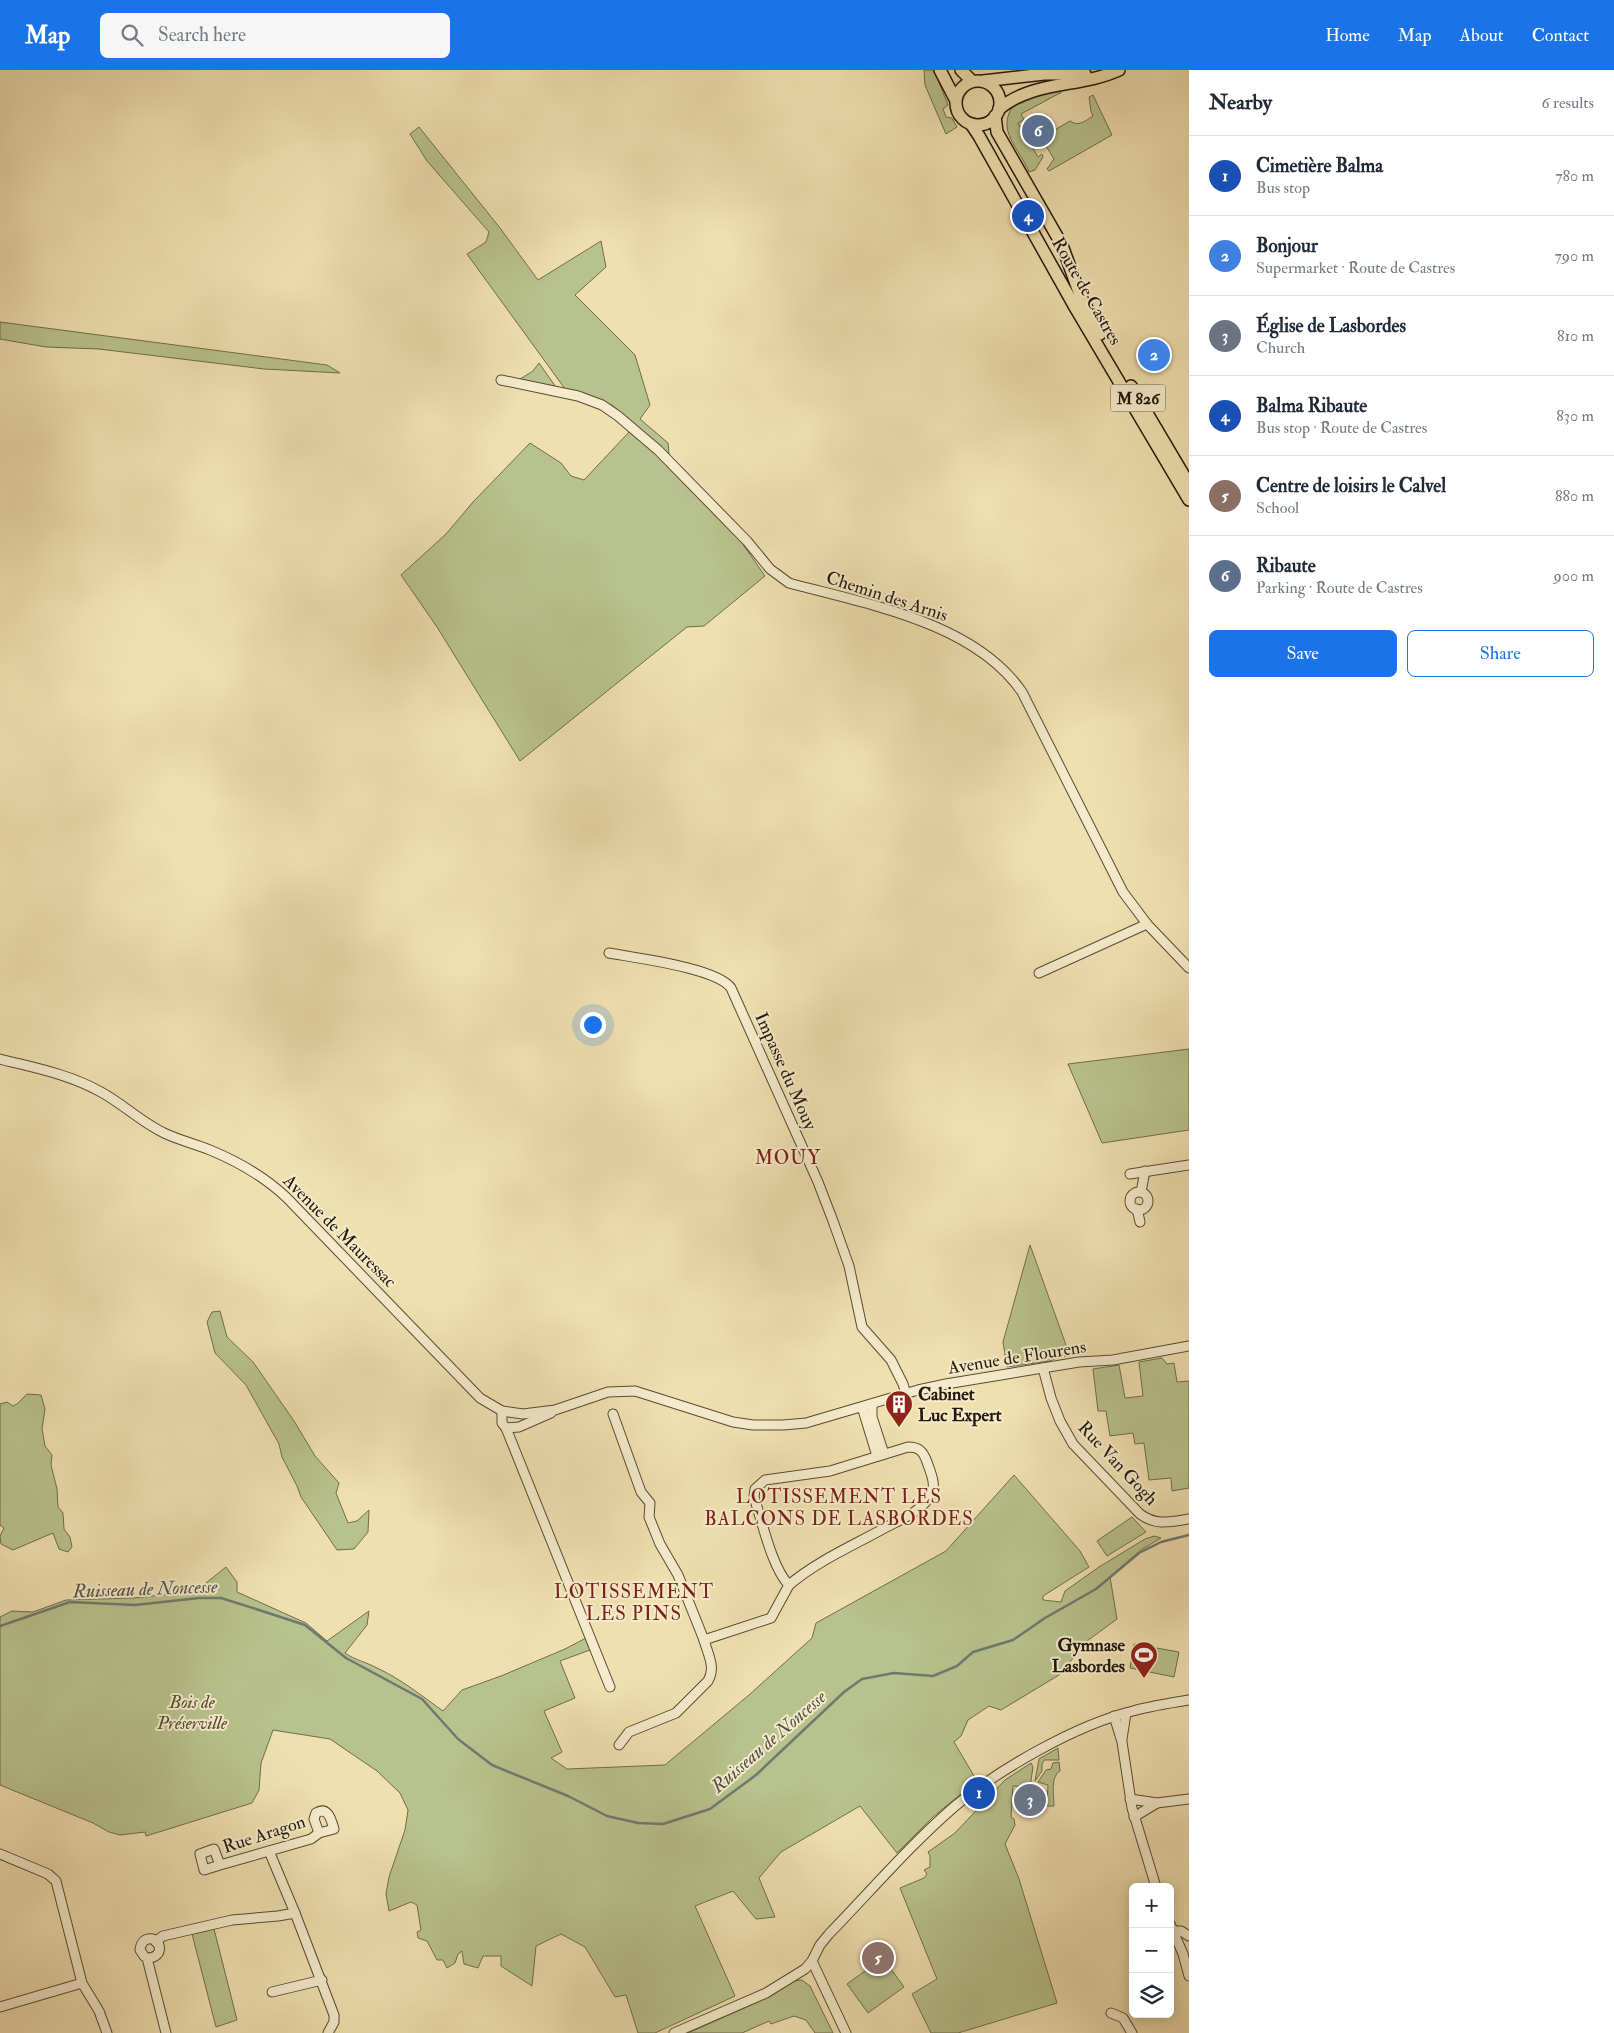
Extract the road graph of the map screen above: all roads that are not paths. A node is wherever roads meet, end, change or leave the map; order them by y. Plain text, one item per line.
1 (940, 70) edge
2 (961, 70) edge
3 (1098, 70) edge
4 (1119, 70) edge
5 (978, 81) junction
6 (955, 99) junction
7 (997, 112) junction
8 (971, 124) junction
9 (501, 380) dead end
10 (1189, 484) edge
11 (1189, 500) edge
12 (1147, 924) junction
13 (609, 953) dead end
14 (1189, 968) edge
15 (1039, 973) dead end
16 (0, 1059) edge
17 (1189, 1165) edge
18 (1145, 1171) junction
19 (1130, 1174) dead end
20 (1140, 1222) dead end
21 (1189, 1346) edge
22 (1043, 1368) junction
23 (906, 1394) junction
24 (872, 1404) junction
25 (862, 1407) junction
26 (555, 1410) junction
27 (502, 1411) junction
28 (613, 1414) dead end
29 (506, 1428) junction
30 (881, 1455) junction
31 (1189, 1519) edge
32 (789, 1585) junction
33 (704, 1640) junction
34 (610, 1687) dead end
35 (1189, 1700) edge
36 (1126, 1713) junction
37 (1114, 1716) junction
38 (1122, 1742) junction
39 (619, 1745) dead end
40 (1189, 1799) edge
41 (1130, 1800) junction
42 (1157, 1803) junction
43 (1134, 1817) junction
44 (318, 1833) dead end
45 (269, 1851) junction
46 (0, 1854) edge
47 (220, 1865) dead end
48 (1155, 1883) edge
49 (295, 1913) junction
50 (1172, 1928) edge
51 (1174, 1928) edge
52 (1189, 1936) edge
53 (156, 1941) junction
54 (1189, 1941) edge
55 (1178, 1943) junction
56 (147, 1958) junction
57 (810, 1964) junction
58 (1189, 1976) edge
59 (322, 1980) junction
60 (82, 1983) junction
61 (272, 1992) dead end
62 (0, 2007) edge
63 (1111, 2013) dead end
64 (107, 2033) edge
65 (166, 2033) edge
66 (328, 2033) edge
67 (674, 2033) edge
68 (840, 2033) edge
69 (846, 2033) edge
70 (1132, 2033) edge

1 - 6 main road
2 - 5 main road
3 - 5 main road
4 - 7 main road
5 - 6 main road
5 - 7 main road
6 - 8 main road
7 - 8 main road
7 - 10 main road, Route de Castres / M 826
8 - 11 main road, Route de Castres / M 826
9 - 12 street, Chemin des Arnis
12 - 14 street, Chemin des Arnis
12 - 15 street
13 - 23 street, Impasse du Mouy
16 - 27 street, Avenue de Mauressac
17 - 18 street
18 - 19 street
18 - 20 street
21 - 22 street, Avenue de Flourens
22 - 23 street, Avenue de Flourens
22 - 31 street, Rue Van Gogh
23 - 24 street, Avenue de Flourens
24 - 25 street, Avenue de Flourens
24 - 30 street
25 - 26 street, Avenue de Flourens
25 - 30 street
26 - 27 street, Avenue de Flourens
26 - 29 street
27 - 29 street
28 - 33 street
29 - 34 street
30 - 32 street
30 - 32 street
32 - 33 street
33 - 39 street
35 - 36 street
36 - 37 street
36 - 38 street
37 - 38 street
37 - 57 street
38 - 41 street
40 - 42 street
41 - 42 street
41 - 43 street
42 - 43 street
43 - 48 street
44 - 45 street, Rue Aragon
45 - 47 street, Rue Aragon
45 - 49 street
46 - 60 street
49 - 53 street
49 - 59 street
50 - 55 street
51 - 52 street
53 - 56 street
53 - 56 street
54 - 55 street
55 - 58 street
56 - 65 street
57 - 67 street
57 - 68 street
57 - 69 street
59 - 61 street
59 - 66 street
60 - 62 street
60 - 64 street
63 - 70 street

